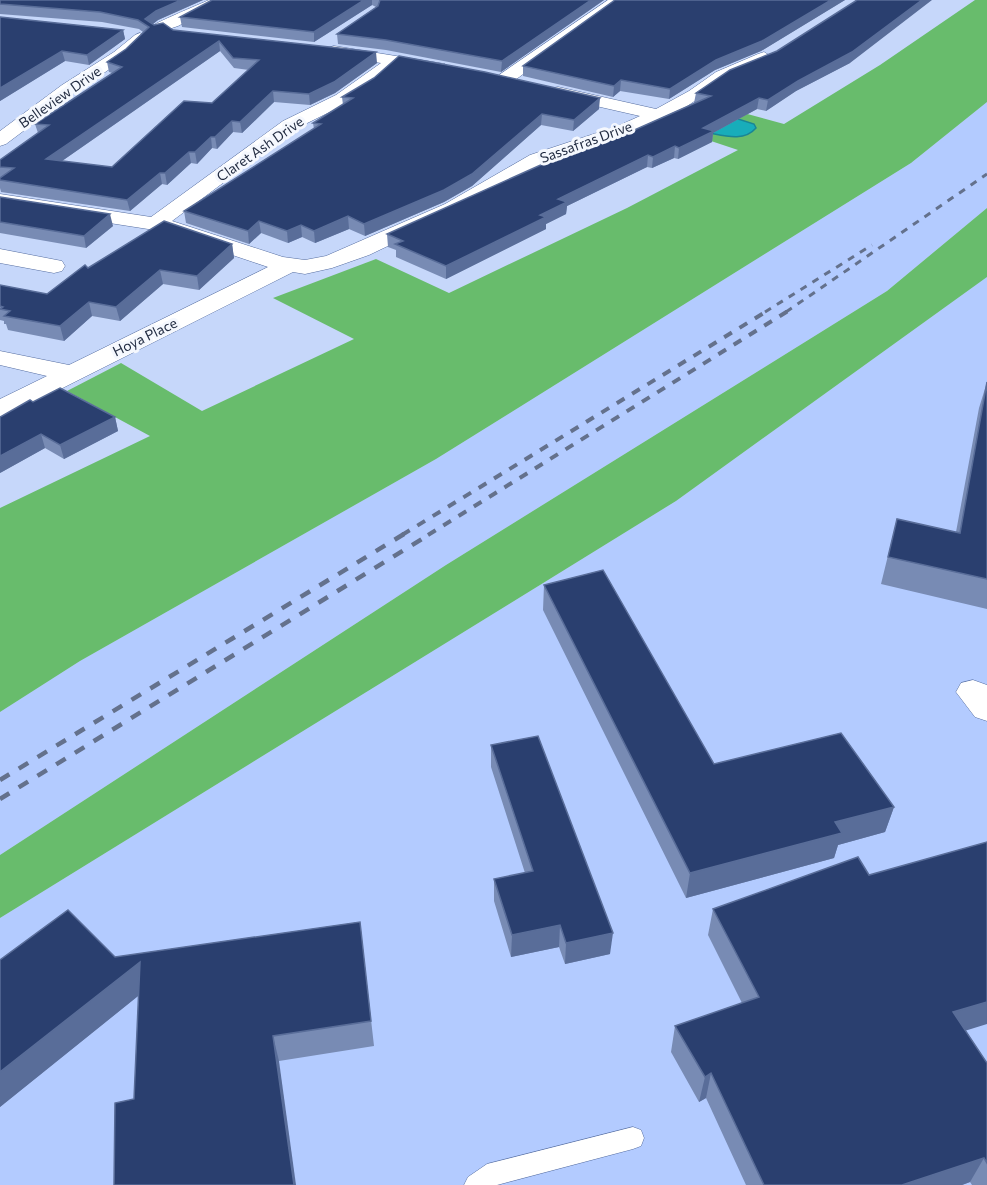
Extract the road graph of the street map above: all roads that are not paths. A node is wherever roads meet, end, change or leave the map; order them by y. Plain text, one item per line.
1 (220, 0) edge
2 (617, 0) edge
3 (338, 35) edge
4 (777, 51) edge
5 (396, 59) junction
6 (452, 69) edge
7 (486, 75) edge
8 (505, 79) junction
9 (658, 115) junction
10 (0, 140) edge
11 (4, 200) edge
12 (156, 223) junction
13 (0, 256) edge
14 (54, 266) dead end
15 (297, 266) junction
16 (0, 358) edge
17 (71, 373) junction
18 (0, 409) edge
19 (633, 1138) dead end
20 (476, 1185) edge

1 - 10 street, Belleview Drive
2 - 8 street
3 - 5 street
4 - 9 street, Sassafras Drive
5 - 6 street
5 - 12 street, Claret Ash Drive
7 - 8 street
8 - 9 street
9 - 15 street, Sassafras Drive
11 - 12 street
12 - 15 street
13 - 14 street
15 - 17 street, Hoya Place
16 - 17 street
17 - 18 street, Hoya Place
19 - 20 lane

